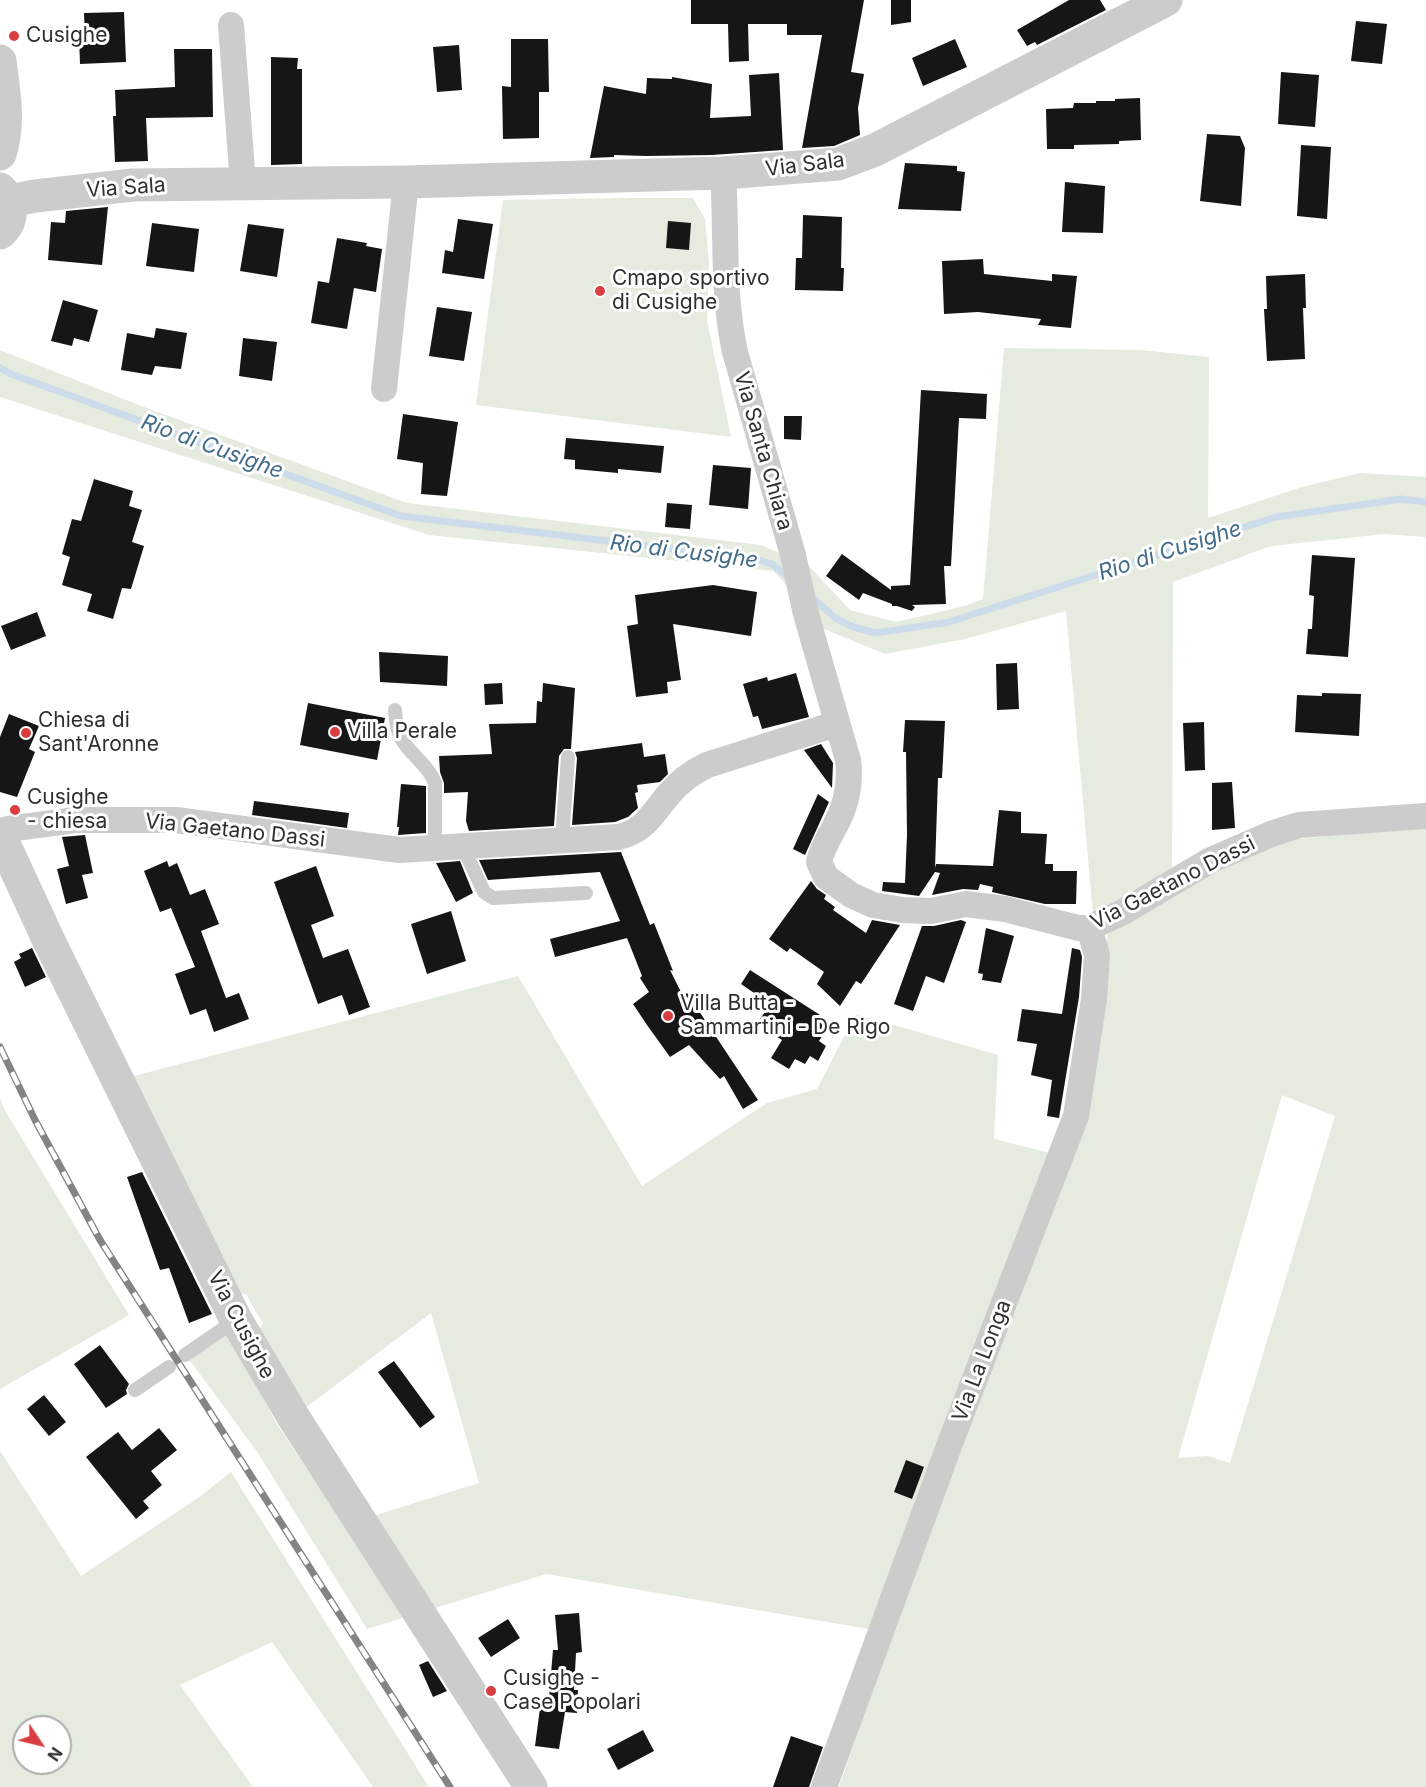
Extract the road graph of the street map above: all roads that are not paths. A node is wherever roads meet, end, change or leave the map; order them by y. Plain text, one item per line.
1 (1166, 0) edge
2 (231, 25) dead end
3 (0, 61) edge
4 (0, 154) edge
5 (723, 173) junction
6 (406, 182) junction
7 (243, 184) junction
8 (4, 195) edge
9 (0, 233) edge
10 (384, 389) dead end
11 (395, 710) dead end
12 (836, 724) junction
13 (568, 757) dead end
14 (1426, 816) edge
15 (0, 833) edge
16 (562, 840) junction
17 (464, 847) junction
18 (435, 849) junction
19 (585, 893) dead end
20 (1089, 928) junction
21 (236, 1320) junction
22 (185, 1355) dead end
23 (169, 1367) dead end
24 (135, 1390) dead end
25 (531, 1787) edge
26 (824, 1787) edge

1 - 5 street, Via Sala
2 - 7 street
3 - 4 street
5 - 6 street, Via Sala
5 - 12 street, Via Santa Chiara
6 - 7 street, Via Sala
6 - 10 street
7 - 8 street, Via Sala
8 - 9 street
11 - 18 lane
12 - 16 street, Via Gaetano Dassi
12 - 20 street, Via Gaetano Dassi
13 - 16 lane
14 - 20 street, Via Gaetano Dassi
15 - 18 street, Via Gaetano Dassi
15 - 21 street, Via Cusighe
16 - 17 street, Via Gaetano Dassi
17 - 18 street, Via Gaetano Dassi
17 - 19 lane
20 - 26 street, Via La Longa
21 - 22 lane
21 - 25 street, Via Cusighe
23 - 24 lane

